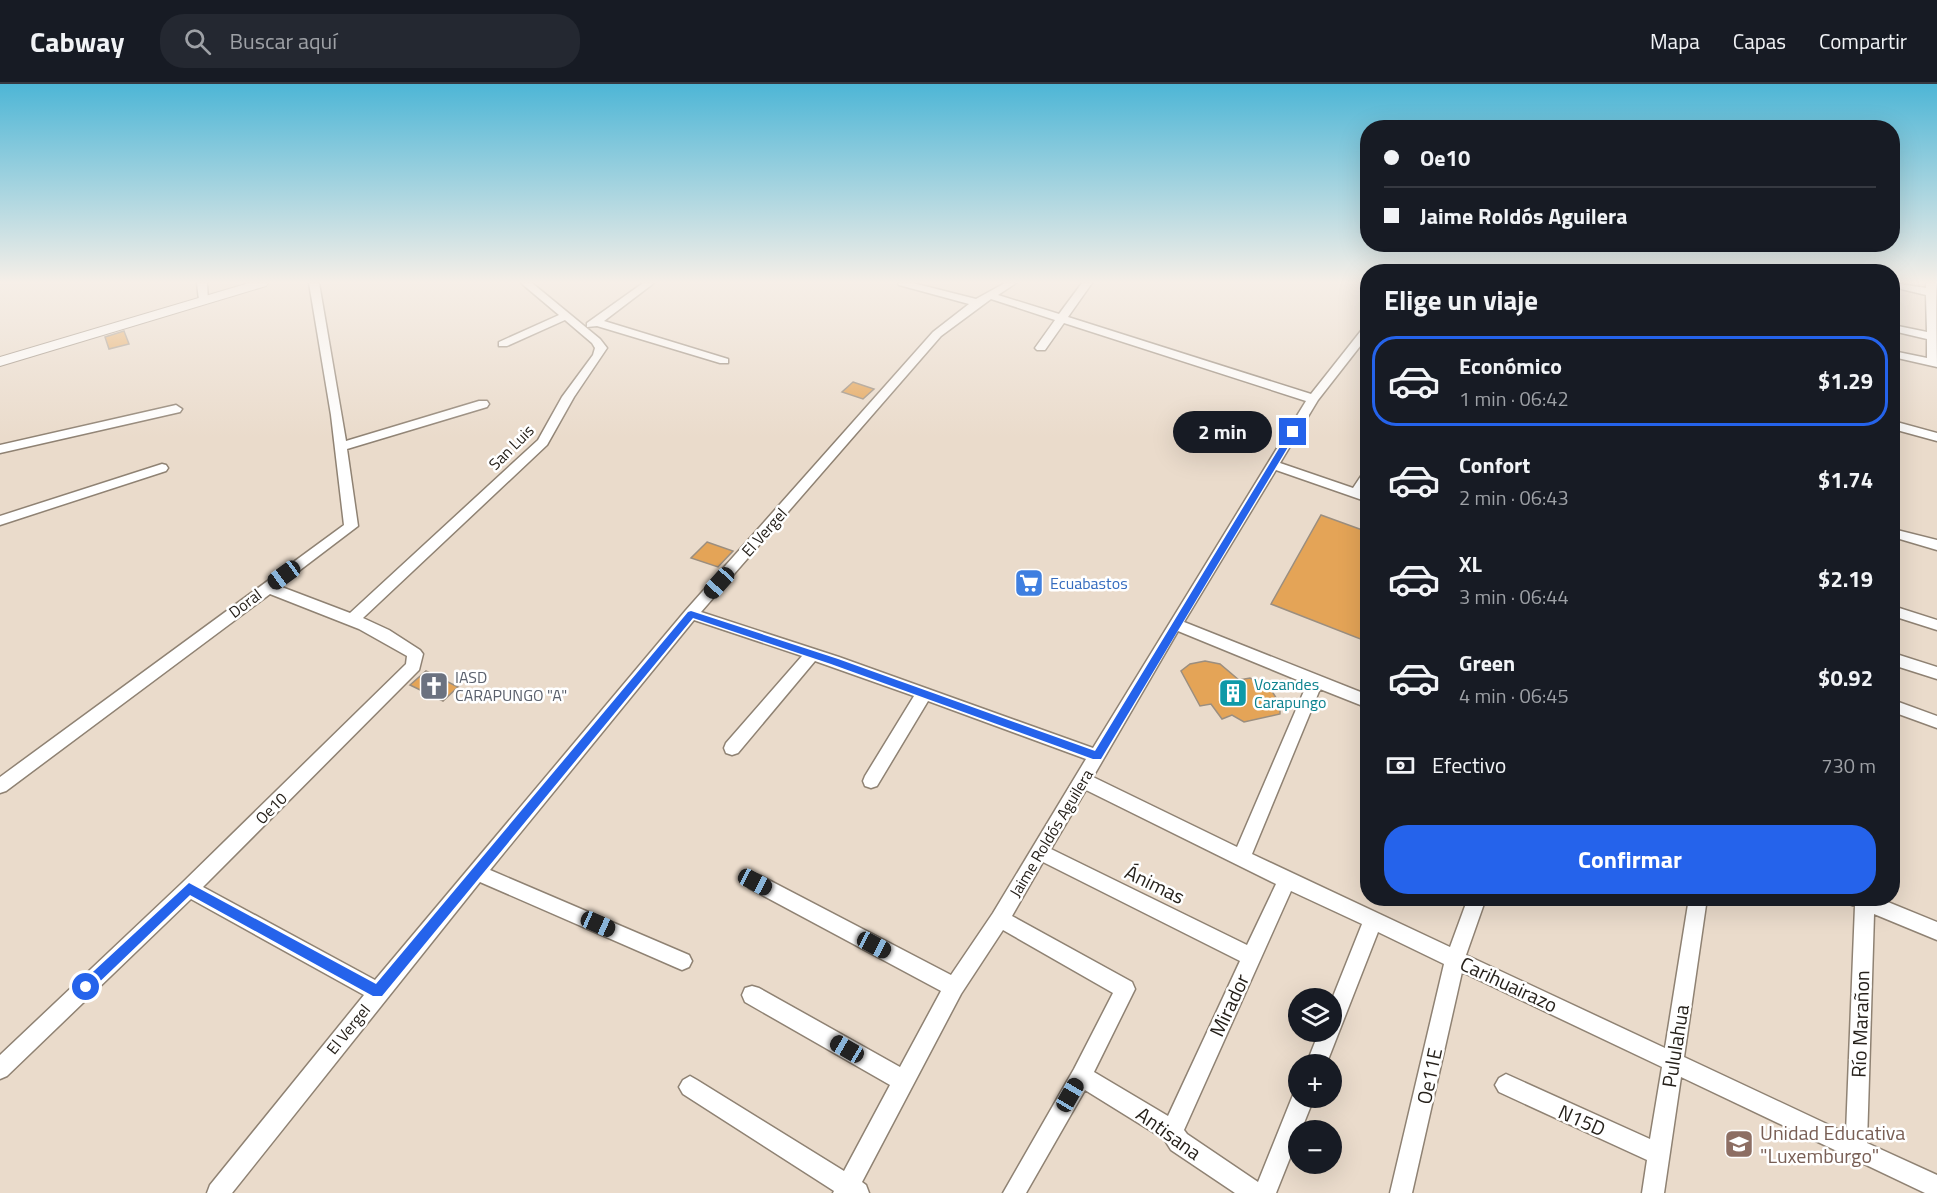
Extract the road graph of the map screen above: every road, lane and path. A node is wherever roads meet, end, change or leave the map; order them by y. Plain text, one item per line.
1 (90, 335) edge
2 (323, 335) edge
3 (524, 335) edge
4 (588, 335) edge
5 (638, 335) edge
6 (936, 335) edge
7 (1050, 335) edge
8 (1101, 335) edge
9 (1935, 338) edge
10 (1360, 339) edge
11 (503, 344) dead end
12 (1041, 348) dead end
13 (1900, 356) edge
14 (724, 361) dead end
15 (0, 362) edge
16 (1935, 364) edge
17 (1313, 399) junction
18 (483, 404) dead end
19 (176, 409) dead end
20 (1900, 427) edge
21 (1937, 437) edge
22 (341, 447) junction
23 (0, 449) edge
24 (1273, 465) junction
25 (162, 468) dead end
26 (1360, 495) edge
27 (0, 521) edge
28 (1900, 535) edge
29 (1937, 545) edge
30 (267, 587) junction
31 (1900, 613) edge
32 (691, 614) junction
33 (351, 621) junction
34 (1175, 624) junction
35 (1937, 625) edge
36 (812, 654) junction
37 (1900, 661) edge
38 (1937, 673) edge
39 (1316, 680) junction
40 (924, 694) junction
41 (1360, 699) edge
42 (1900, 709) edge
43 (1937, 722) edge
44 (732, 748) dead end
45 (1097, 756) junction
46 (1082, 780) junction
47 (871, 781) dead end
48 (0, 786) edge
49 (1040, 852) junction
50 (1242, 857) junction
51 (476, 872) junction
52 (1287, 880) junction
53 (755, 882) dead end
54 (189, 889) junction
55 (1474, 906) edge
56 (1697, 906) edge
57 (1862, 906) edge
58 (1877, 906) edge
59 (1000, 919) junction
60 (1373, 920) junction
61 (1937, 930) edge
62 (1251, 957) junction
63 (1455, 959) junction
64 (682, 961) dead end
65 (954, 987) junction
66 (378, 992) junction
67 (752, 995) dead end
68 (1342, 999) edge
69 (1673, 1061) junction
70 (0, 1069) edge
71 (1081, 1076) junction
72 (904, 1081) junction
73 (1506, 1085) dead end
74 (690, 1086) dead end
75 (1299, 1108) edge
76 (1172, 1131) junction
77 (1856, 1149) junction
78 (1659, 1154) junction
79 (1937, 1187) edge
80 (850, 1190) edge
81 (218, 1193) edge
82 (1014, 1193) edge
83 (1255, 1193) edge
84 (1265, 1193) edge
85 (1401, 1193) edge
86 (1653, 1193) edge

1 - 15 street
2 - 22 street, Doral
3 - 11 street
4 - 33 street, San Luis
5 - 14 street
6 - 32 street, El Vergel
7 - 12 street
8 - 17 street
9 - 16 street
10 - 17 street, Jaime Roldós Aguilera
13 - 16 street
17 - 24 street, Jaime Roldós Aguilera
18 - 22 street
19 - 23 street
20 - 21 street
22 - 30 street, Doral
24 - 26 street
24 - 34 street, Jaime Roldós Aguilera
25 - 27 street
28 - 29 street
30 - 33 street, Oe10
30 - 48 street, Doral
31 - 35 street
32 - 36 street
32 - 51 street, El Vergel
33 - 54 street, Oe10
34 - 39 street
34 - 45 street, Jaime Roldós Aguilera
36 - 40 street
36 - 44 street
37 - 38 street
39 - 41 street
39 - 50 street
40 - 45 street
40 - 47 street
42 - 43 street
45 - 46 street, Jaime Roldós Aguilera
46 - 49 street, Jaime Roldós Aguilera
46 - 50 street, Carihuairazo
49 - 59 street, Jaime Roldós Aguilera
49 - 62 street, Ánimas
50 - 52 street, Carihuairazo
51 - 64 street
51 - 66 street, El Vergel
52 - 60 street, Carihuairazo
52 - 62 street, Mirador
53 - 65 street
54 - 66 street
54 - 70 street, Oe10
55 - 63 street, Oe11E
56 - 69 street, Pululahua
57 - 77 street, Río Marañon
58 - 61 street
59 - 65 street, Jaime Roldós Aguilera
59 - 71 street
60 - 63 street, Carihuairazo
60 - 68 street
62 - 76 street, Mirador
63 - 69 street, Carihuairazo
63 - 85 street, Oe11E
65 - 72 street, Jaime Roldós Aguilera
66 - 81 street, El Vergel
67 - 72 street
69 - 77 street, Carihuairazo
69 - 78 street, Pululahua
71 - 76 street, Antisana
71 - 82 street
72 - 80 street, Jaime Roldós Aguilera
73 - 78 street, N15D
74 - 80 street
75 - 84 street
76 - 83 street, Antisana
77 - 79 street, Carihuairazo
78 - 86 street, Pululahua

